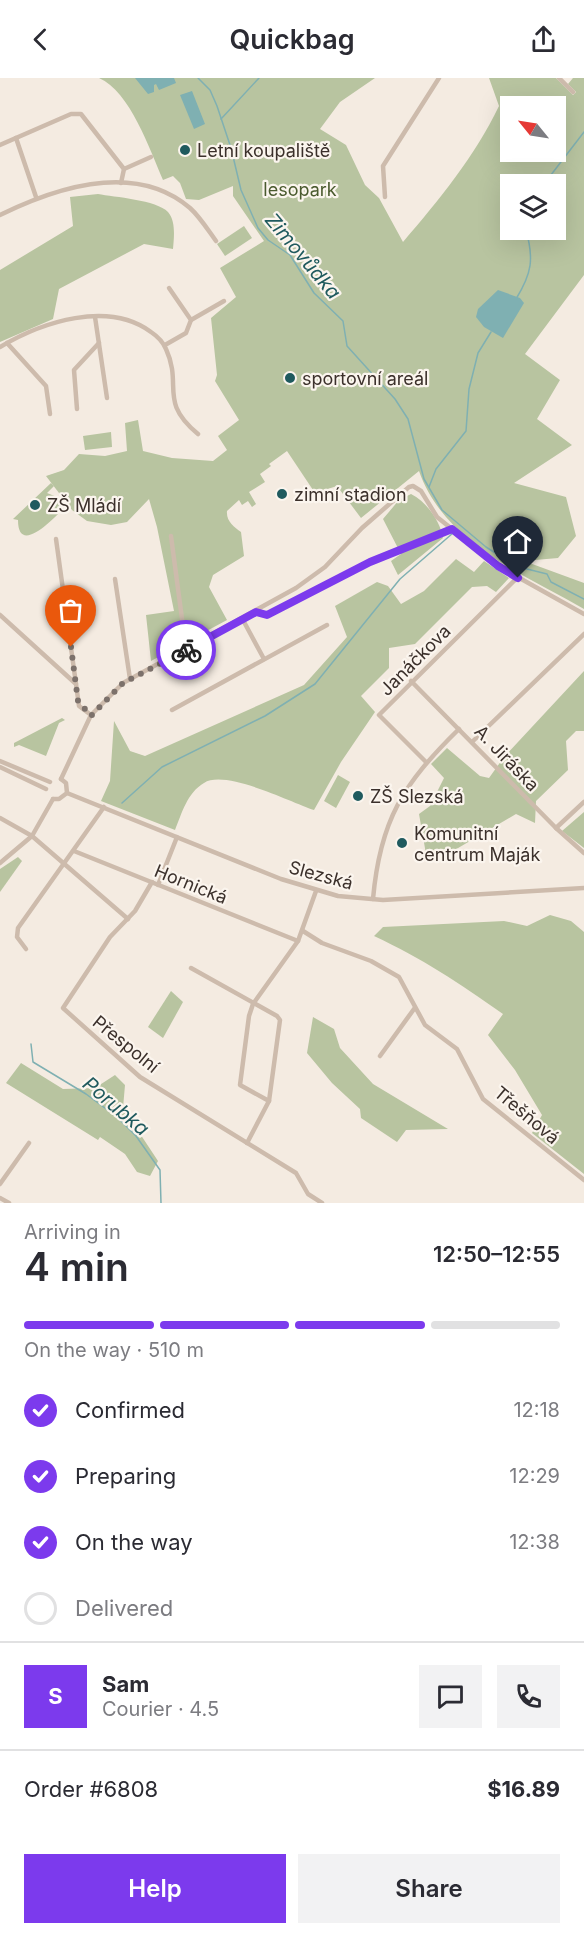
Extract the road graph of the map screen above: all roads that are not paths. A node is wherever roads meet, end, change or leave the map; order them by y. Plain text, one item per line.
1 (439, 78) edge
2 (559, 78) edge
3 (573, 92) dead end
4 (16, 138) junction
5 (0, 145) edge
6 (151, 157) dead end
7 (124, 169) junction
8 (121, 183) junction
9 (385, 196) dead end
10 (36, 197) junction
11 (0, 215) edge
12 (216, 241) dead end
13 (169, 288) dead end
14 (224, 301) dead end
15 (95, 317) junction
16 (191, 320) junction
17 (7, 343) junction
18 (99, 343) junction
19 (165, 345) junction
20 (0, 347) edge
21 (107, 398) dead end
22 (77, 409) dead end
23 (50, 414) dead end
24 (198, 434) dead end
25 (452, 529) junction
26 (171, 536) dead end
27 (56, 539) dead end
28 (518, 578) junction
29 (115, 579) dead end
30 (256, 612) junction
31 (584, 614) edge
32 (0, 615) edge
33 (243, 620) junction
34 (327, 625) dead end
35 (584, 634) edge
36 (186, 649) junction
37 (264, 659) junction
38 (130, 679) junction
39 (411, 681) junction
40 (76, 684) junction
41 (172, 710) dead end
42 (91, 716) junction
43 (459, 729) junction
44 (472, 742) junction
45 (0, 761) edge
46 (426, 762) junction
47 (0, 767) edge
48 (61, 779) junction
49 (50, 782) junction
50 (46, 789) junction
51 (67, 793) junction
52 (52, 799) junction
53 (584, 802) edge
54 (104, 807) junction
55 (0, 818) edge
56 (556, 828) junction
57 (32, 836) junction
58 (177, 837) junction
59 (74, 851) junction
60 (584, 853) edge
61 (0, 863) edge
62 (65, 864) junction
63 (155, 884) junction
64 (584, 888) edge
65 (316, 891) junction
66 (373, 899) junction
67 (128, 919) junction
68 (303, 931) junction
69 (298, 941) junction
70 (26, 949) dead end
71 (191, 968) dead end
72 (253, 1004) junction
73 (414, 1009) junction
74 (380, 1056) dead end
75 (269, 1101) junction
76 (29, 1143) dead end
77 (247, 1143) junction
78 (584, 1180) edge
79 (0, 1184) edge
80 (0, 1198) edge
81 (9, 1203) edge
82 (322, 1203) edge

1 - 9 street
2 - 3 street
4 - 5 street
4 - 7 street
4 - 10 street
6 - 7 street
7 - 8 street
8 - 10 street
8 - 12 street
10 - 11 street
13 - 16 street
14 - 16 street
15 - 17 street
15 - 18 street
15 - 19 street
16 - 19 street
17 - 20 street
17 - 23 street
18 - 21 street
18 - 22 street
19 - 24 street
25 - 28 street
25 - 30 street
25 - 30 street
26 - 36 street
27 - 40 street
28 - 31 street
28 - 39 street, Janáčkova
29 - 38 street
30 - 33 street
32 - 40 street
33 - 36 street
33 - 37 street
34 - 37 street
35 - 44 street
36 - 38 street
37 - 41 street
38 - 42 street
39 - 43 street, A. Jiráska
39 - 46 street, Janáčkova
40 - 42 street
42 - 48 street
43 - 44 street, A. Jiráska
43 - 46 street
44 - 56 street, A. Jiráska
45 - 49 street
46 - 66 street
47 - 50 street
48 - 49 street
48 - 51 street
49 - 50 street
50 - 52 street
51 - 52 street
51 - 54 street, Slezská
52 - 57 street
53 - 56 street
54 - 58 street, Slezská
54 - 59 street
55 - 57 street
56 - 60 street, A. Jiráska
57 - 61 street
57 - 62 street
58 - 63 street, Přespolní
58 - 65 street, Slezská
59 - 62 street
59 - 63 street, Hornická
62 - 67 street
62 - 70 street
63 - 67 street, Přespolní
63 - 69 street, Hornická
64 - 66 street, Slezská
65 - 66 street, Slezská
65 - 68 street
67 - 77 street, Přespolní
68 - 69 street
68 - 73 street, Třešňová
69 - 72 street
71 - 72 street
72 - 75 street
72 - 75 street
73 - 74 street
73 - 78 street, Třešňová
75 - 77 street
76 - 79 street
77 - 82 street, Přespolní
80 - 81 street

